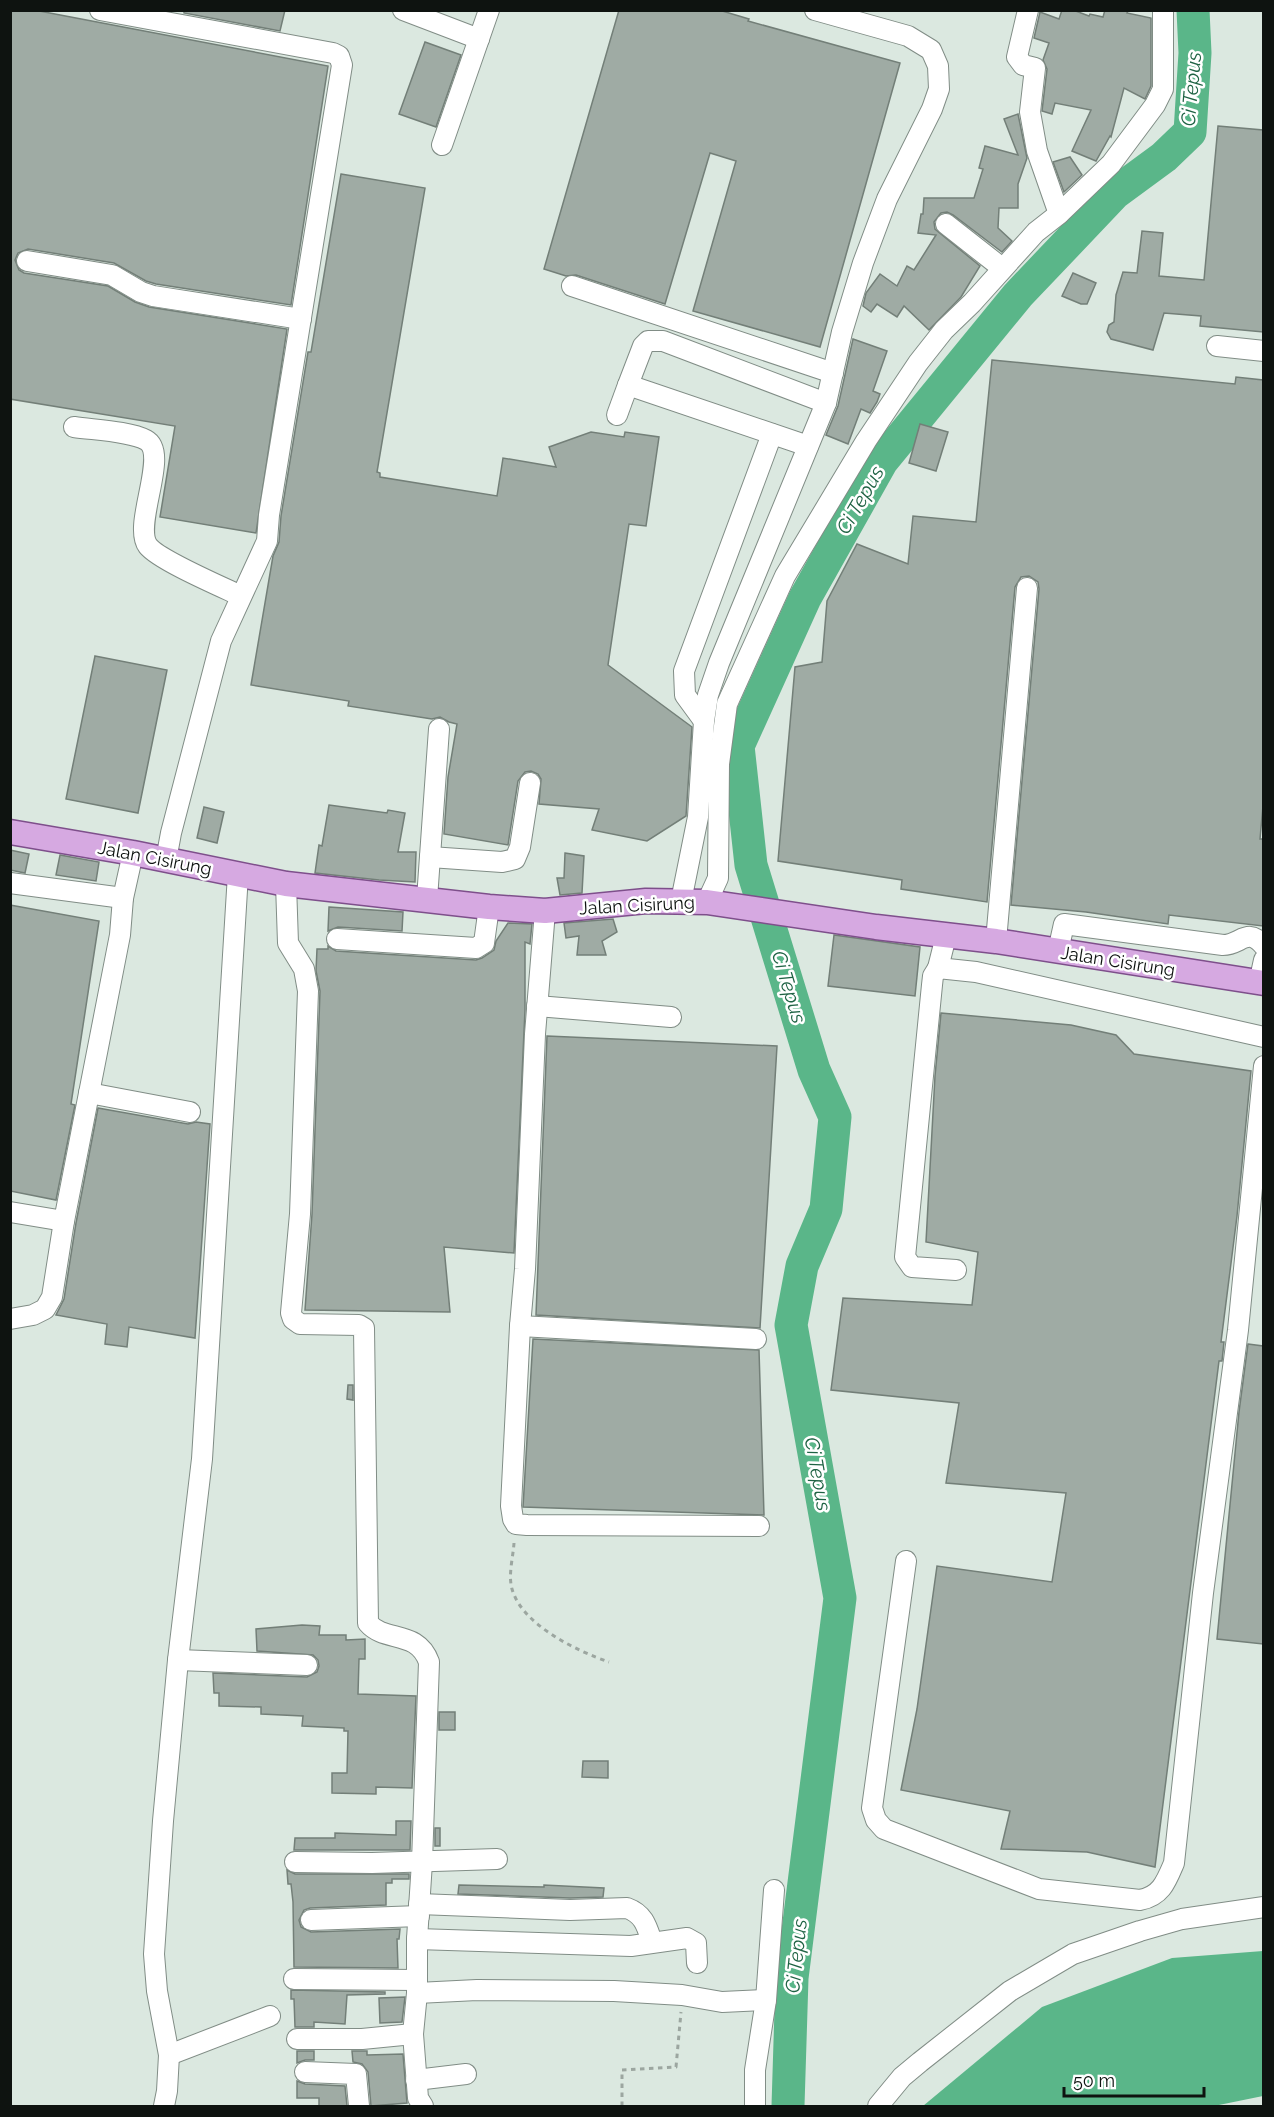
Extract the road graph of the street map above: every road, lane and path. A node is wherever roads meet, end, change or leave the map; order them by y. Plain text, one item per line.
1 (100, 10) edge
2 (403, 10) edge
3 (489, 10) edge
4 (815, 10) edge
5 (1028, 10) edge
6 (1163, 10) edge
7 (180, 17) edge
8 (479, 39) junction
9 (442, 145) dead end
10 (1059, 214) junction
11 (946, 224) dead end
12 (27, 261) dead end
13 (1002, 268) junction
14 (572, 286) dead end
15 (301, 319) junction
16 (1217, 346) dead end
17 (1263, 351) edge
18 (833, 373) junction
19 (628, 385) junction
20 (826, 403) junction
21 (617, 415) dead end
22 (74, 427) dead end
23 (772, 434) junction
24 (808, 446) junction
25 (1027, 588) dead end
26 (241, 596) junction
27 (704, 721) junction
28 (439, 729) dead end
29 (530, 783) dead end
30 (10, 832) edge
31 (133, 853) junction
32 (430, 857) junction
33 (166, 860) junction
34 (238, 874) junction
35 (10, 883) edge
36 (286, 884) junction
37 (123, 898) junction
38 (427, 900) junction
39 (681, 901) junction
40 (707, 902) junction
41 (489, 907) junction
42 (545, 911) junction
43 (946, 936) junction
44 (337, 939) dead end
45 (996, 941) junction
46 (1263, 946) edge
47 (1058, 951) junction
48 (938, 968) junction
49 (1262, 975) edge
50 (537, 1006) junction
51 (671, 1017) dead end
52 (1263, 1037) edge
53 (1263, 1066) edge
54 (89, 1093) junction
55 (190, 1112) dead end
56 (10, 1212) edge
57 (64, 1221) junction
58 (956, 1270) dead end
59 (10, 1319) edge
60 (520, 1326) junction
61 (756, 1339) dead end
62 (516, 1524) junction
63 (759, 1526) dead end
64 (906, 1561) dead end
65 (178, 1660) junction
66 (609, 1662) dead end
67 (307, 1665) dead end
68 (497, 1858) dead end
69 (295, 1862) dead end
70 (422, 1862) junction
71 (774, 1890) dead end
72 (1263, 1907) edge
73 (419, 1910) junction
74 (311, 1920) dead end
75 (417, 1939) junction
76 (652, 1942) junction
77 (697, 1963) dead end
78 (294, 1979) dead end
79 (417, 1987) junction
80 (682, 1995) junction
81 (766, 2000) junction
82 (270, 2016) dead end
83 (413, 2034) junction
84 (297, 2039) dead end
85 (169, 2055) junction
86 (305, 2072) dead end
87 (466, 2074) dead end
88 (416, 2080) junction
89 (164, 2106) edge
90 (359, 2106) edge
91 (423, 2106) edge
92 (622, 2106) edge
93 (755, 2106) edge
94 (878, 2106) edge

1 - 7 street
2 - 8 street
3 - 8 street
4 - 18 street
5 - 10 street
6 - 10 street
7 - 15 street
8 - 9 street
10 - 13 street
11 - 13 street
12 - 15 street
13 - 40 street
14 - 18 street
15 - 26 street
16 - 17 street
18 - 20 street
19 - 20 street
19 - 21 street
19 - 23 street
20 - 24 street
22 - 26 street
23 - 24 street
23 - 27 street
24 - 27 street
25 - 45 street
26 - 33 street
27 - 39 street
28 - 32 street
29 - 32 street
30 - 31 main road, Jalan Cisirung
31 - 33 main road, Jalan Cisirung
31 - 37 street
32 - 38 street
33 - 34 main road, Jalan Cisirung
34 - 36 main road, Jalan Cisirung
34 - 65 street
35 - 37 street
36 - 38 main road, Jalan Cisirung
36 - 70 street
37 - 54 street
38 - 41 main road, Jalan Cisirung
39 - 40 main road, Jalan Cisirung
39 - 42 main road, Jalan Cisirung
40 - 43 main road, Jalan Cisirung
41 - 42 main road, Jalan Cisirung
41 - 44 street
42 - 50 street
43 - 45 main road, Jalan Cisirung
43 - 48 street
45 - 47 main road, Jalan Cisirung
46 - 47 street
47 - 49 main road, Jalan Cisirung
48 - 52 street
48 - 58 street
50 - 51 street
50 - 60 street
53 - 64 street
54 - 55 street
54 - 57 street
56 - 57 street
57 - 59 street
60 - 61 street
60 - 62 street
62 - 63 street
62 - 66 path
65 - 67 street
65 - 85 street
68 - 70 street
69 - 70 street
70 - 73 street
71 - 81 street
72 - 94 street
73 - 74 street
73 - 75 street
73 - 76 street
75 - 76 street
75 - 79 street
76 - 77 street
78 - 79 street
79 - 80 street
79 - 83 street
80 - 81 street
80 - 92 path
81 - 93 street
82 - 85 street
83 - 84 street
83 - 88 street
85 - 89 street
86 - 90 street
87 - 88 street
88 - 91 street

